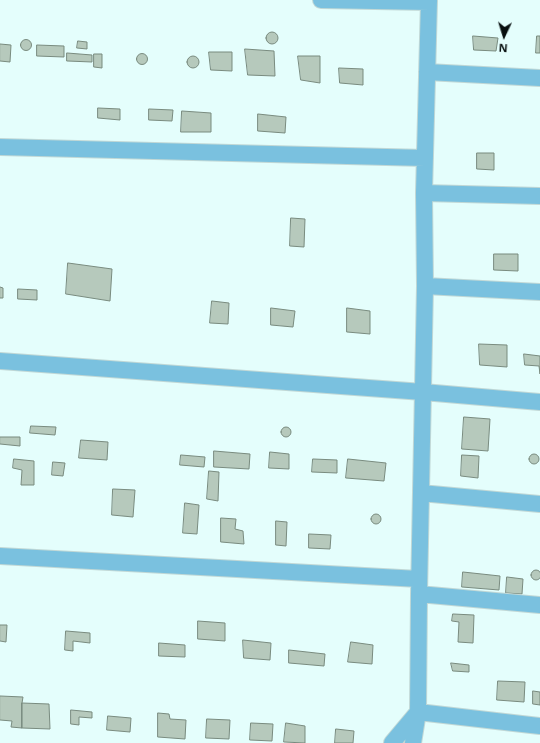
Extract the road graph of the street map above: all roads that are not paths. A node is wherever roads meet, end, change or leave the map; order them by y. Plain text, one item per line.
1 (321, 0) edge
2 (429, 1) edge
3 (427, 72) junction
4 (540, 78) edge
5 (0, 147) edge
6 (425, 158) junction
7 (424, 193) junction
8 (540, 196) edge
9 (425, 286) junction
10 (540, 292) edge
11 (0, 361) edge
12 (422, 392) junction
13 (540, 402) edge
14 (421, 493) junction
15 (540, 504) edge
16 (0, 556) edge
17 (419, 586) junction
18 (540, 605) edge
19 (418, 712) junction
20 (540, 726) edge
21 (392, 743) edge
22 (413, 743) edge

1 - 2 street
2 - 3 street
3 - 4 street
3 - 6 street
5 - 6 street
6 - 7 street
7 - 8 street
7 - 9 street
9 - 10 street
9 - 12 street
11 - 12 street
12 - 13 street
12 - 14 street
14 - 15 street
14 - 17 street
16 - 17 street
17 - 18 street
17 - 19 street
19 - 20 street
19 - 21 street
19 - 22 street

